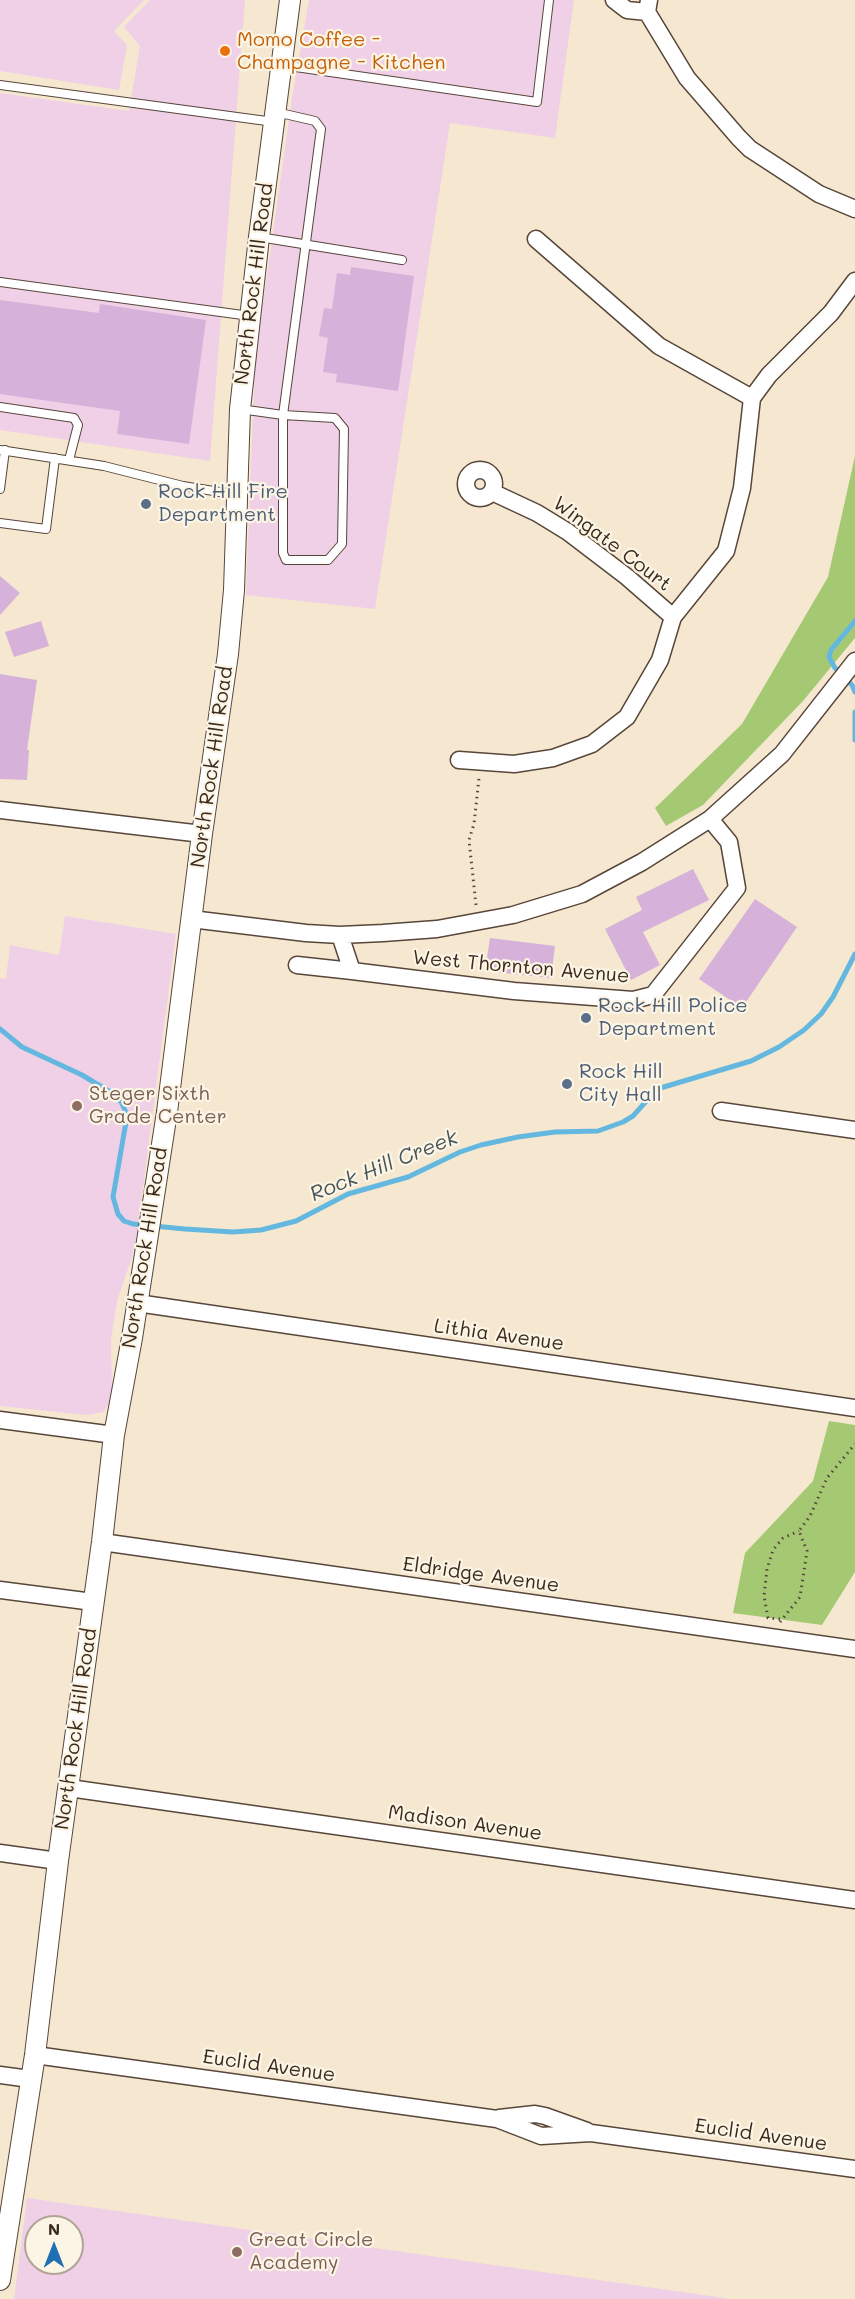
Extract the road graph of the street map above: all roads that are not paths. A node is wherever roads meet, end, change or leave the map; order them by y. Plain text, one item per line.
1 (290, 0) edge
2 (549, 0) edge
3 (614, 0) edge
4 (648, 6) edge
5 (282, 65) junction
6 (0, 85) edge
7 (275, 117) junction
8 (855, 209) edge
9 (259, 237) junction
10 (536, 239) dead end
11 (305, 246) junction
12 (402, 260) dead end
13 (855, 281) edge
14 (0, 282) edge
15 (250, 316) junction
16 (752, 398) junction
17 (0, 407) edge
18 (240, 410) junction
19 (283, 415) junction
20 (2, 450) edge
21 (55, 458) junction
22 (69, 460) junction
23 (0, 489) edge
24 (492, 492) dead end
25 (238, 495) junction
26 (0, 523) edge
27 (673, 616) junction
28 (852, 665) edge
29 (459, 760) dead end
30 (0, 810) edge
31 (710, 819) junction
32 (202, 834) junction
33 (191, 919) junction
34 (340, 935) junction
35 (297, 965) dead end
36 (352, 971) junction
37 (721, 1111) dead end
38 (855, 1130) edge
39 (137, 1303) junction
40 (855, 1408) edge
41 (0, 1420) edge
42 (114, 1435) junction
43 (102, 1542) junction
44 (0, 1590) edge
45 (93, 1602) junction
46 (855, 1649) edge
47 (69, 1788) junction
48 (0, 1852) edge
49 (58, 1860) junction
50 (855, 1900) edge
51 (35, 2055) junction
52 (0, 2075) edge
53 (30, 2079) junction
54 (855, 2169) edge
55 (0, 2280) edge

1 - 5 street, North Rock Hill Road
2 - 5 lane
3 - 4 street
4 - 8 street
5 - 7 street, North Rock Hill Road
6 - 7 lane
7 - 9 street, North Rock Hill Road
7 - 11 lane
9 - 11 lane
9 - 15 street, North Rock Hill Road
10 - 16 street
11 - 12 lane
11 - 19 lane
13 - 16 street
14 - 15 lane
15 - 18 street, North Rock Hill Road
16 - 27 street
17 - 22 lane
18 - 19 lane
18 - 25 street, North Rock Hill Road
19 - 19 lane
20 - 21 lane
20 - 23 lane
21 - 22 lane
21 - 26 lane
22 - 25 lane
24 - 27 street, Wingate Court
25 - 32 street, North Rock Hill Road
27 - 29 street
28 - 31 street
30 - 32 street
31 - 34 street
31 - 36 street, West Thornton Avenue
32 - 33 street, North Rock Hill Road
33 - 34 street
33 - 39 street, North Rock Hill Road
34 - 36 street
35 - 36 street, West Thornton Avenue
37 - 38 street
39 - 40 street, Lithia Avenue
39 - 42 street, North Rock Hill Road
41 - 42 street
42 - 43 street, North Rock Hill Road
43 - 45 street, North Rock Hill Road
43 - 46 street, Eldridge Avenue
44 - 45 street
45 - 47 street, North Rock Hill Road
47 - 49 street, North Rock Hill Road
47 - 50 street, Madison Avenue
48 - 49 street
49 - 51 street, North Rock Hill Road
51 - 53 street, North Rock Hill Road
51 - 54 street, Euclid Avenue
52 - 53 street
53 - 55 street, North Rock Hill Road

